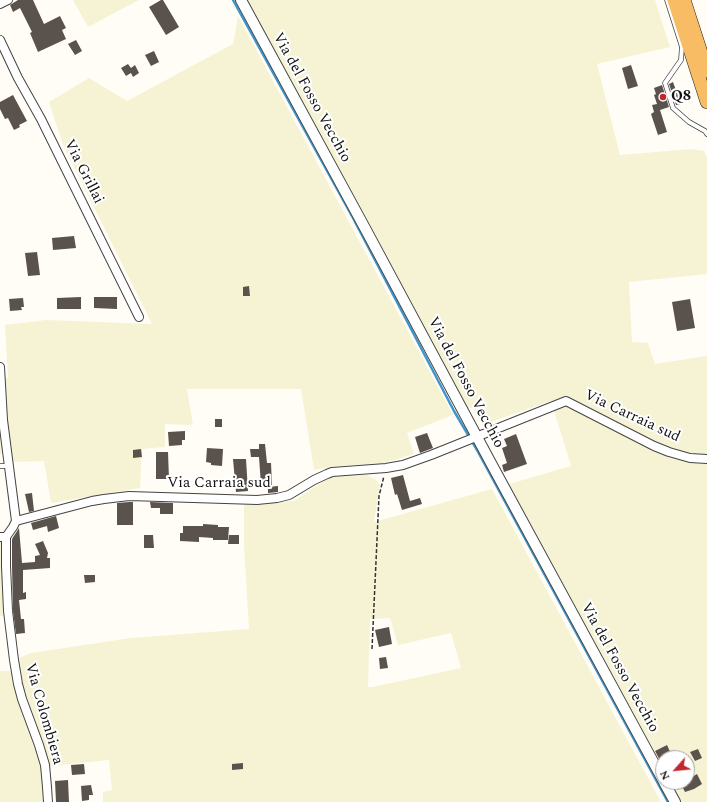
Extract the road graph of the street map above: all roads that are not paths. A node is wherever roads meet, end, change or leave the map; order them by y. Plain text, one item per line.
1 (8, 0) edge
2 (241, 0) edge
3 (667, 0) edge
4 (674, 0) edge
5 (684, 0) edge
6 (0, 4) edge
7 (0, 40) edge
8 (707, 71) edge
9 (707, 102) edge
10 (707, 134) edge
11 (139, 317) dead end
12 (0, 367) edge
13 (472, 438) junction
14 (707, 459) edge
15 (4, 466) edge
16 (16, 521) junction
17 (3, 537) edge
18 (655, 765) edge
19 (669, 790) edge
20 (48, 802) edge
21 (675, 802) edge

1 - 6 street
2 - 13 street, Via del Fosso Vecchio
3 - 10 lane
4 - 9 highway
5 - 8 highway
7 - 11 street, Via Grillai
12 - 15 street
13 - 14 street, Via Carraia sud
13 - 16 street, Via Carraia sud
13 - 18 street, Via del Fosso Vecchio
15 - 16 street
16 - 17 street
17 - 20 street, Via Colombiera
19 - 21 street, Via del Fosso Vecchio

